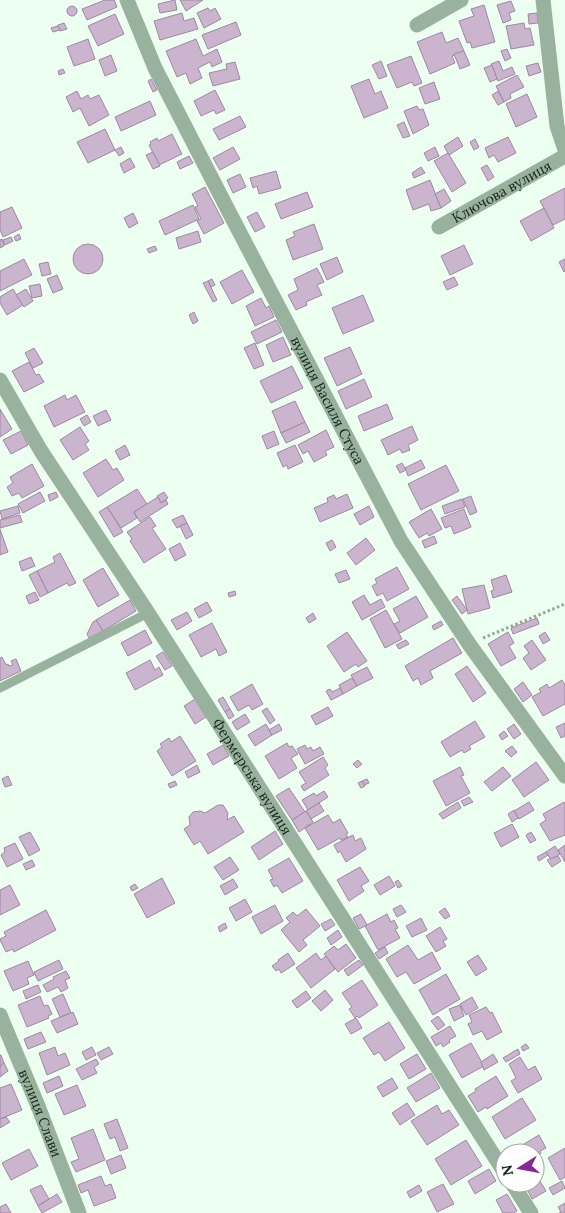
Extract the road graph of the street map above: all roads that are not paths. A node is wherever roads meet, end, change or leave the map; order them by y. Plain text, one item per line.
1 (127, 0) edge
2 (461, 0) edge
3 (543, 0) edge
4 (418, 25) dead end
5 (565, 150) edge
6 (565, 156) edge
7 (439, 227) dead end
8 (0, 380) edge
9 (148, 613) junction
10 (0, 688) edge
11 (565, 776) edge
12 (0, 1015) edge
13 (495, 1157) edge
14 (518, 1193) edge
15 (79, 1213) edge
16 (531, 1213) edge

1 - 11 street, вулиця Василя Стуса
2 - 4 street
3 - 5 street
6 - 7 street, Ключова вулиця
8 - 9 street, Фермерська вулиця
9 - 10 lane
9 - 13 street, Фермерська вулиця
12 - 15 street, вулиця Слави
14 - 16 street

